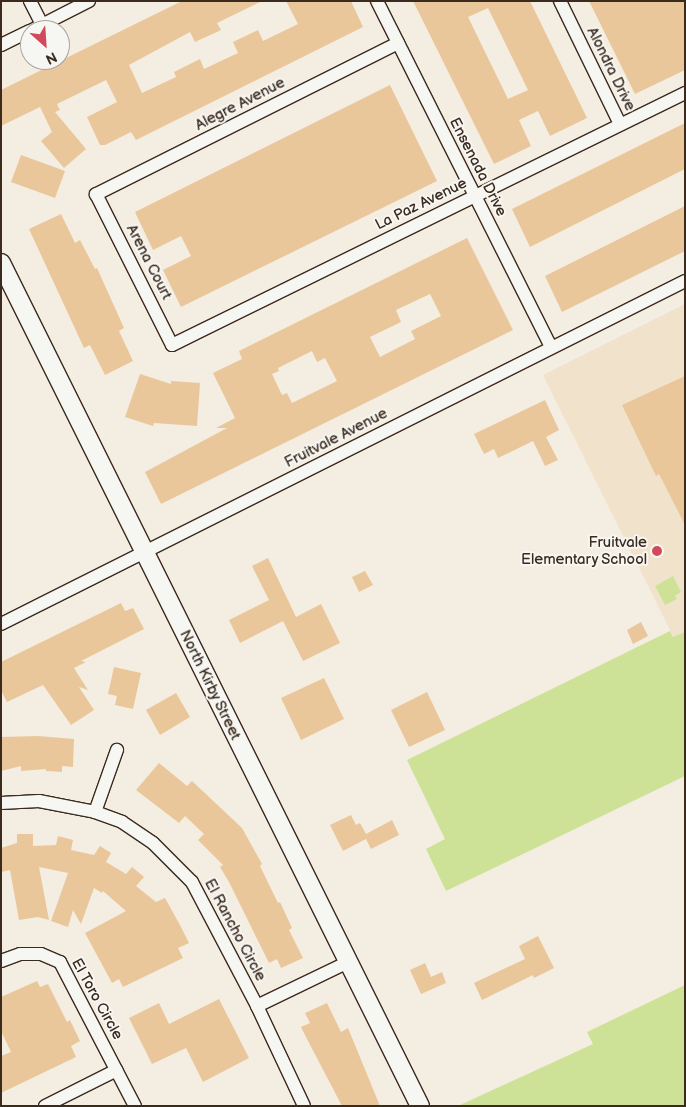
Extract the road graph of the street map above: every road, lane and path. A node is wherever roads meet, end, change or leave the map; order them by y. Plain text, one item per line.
1 (30, 1) edge
2 (89, 1) edge
3 (377, 1) edge
4 (560, 1) edge
5 (33, 20) edge
6 (52, 20) edge
7 (20, 36) edge
8 (398, 43) junction
9 (1, 45) edge
10 (685, 93) edge
11 (620, 124) junction
12 (96, 194) joint
13 (475, 196) junction
14 (1, 263) edge
15 (685, 281) edge
16 (172, 345) joint
17 (551, 348) junction
18 (144, 552) junction
19 (1, 624) edge
20 (117, 750) dead end
21 (1, 803) edge
22 (95, 812) junction
23 (1, 962) edge
24 (348, 962) junction
25 (257, 1006) junction
26 (117, 1070) junction
27 (45, 1106) edge
28 (135, 1106) edge
29 (304, 1106) edge
30 (420, 1106) edge

1 - 5 street
2 - 6 street
3 - 8 street, Ensenada Drive
4 - 11 street, Alondra Drive
7 - 9 street
8 - 12 street, Alegre Avenue
8 - 13 street, Ensenada Drive
10 - 11 street, La Paz Avenue
11 - 13 street, La Paz Avenue
12 - 16 street, Arena Court
13 - 16 street, La Paz Avenue
13 - 17 street, Ensenada Drive
14 - 18 street, North Kirby Street
15 - 17 street, Fruitvale Avenue
17 - 18 street, Fruitvale Avenue
18 - 19 street, Fruitvale Avenue
18 - 24 street, North Kirby Street
20 - 22 street
21 - 22 street, El Rancho Circle
22 - 25 street, El Rancho Circle
23 - 26 street, El Toro Circle
24 - 25 street
24 - 30 street, North Kirby Street
25 - 29 street, El Rancho Circle
26 - 27 street
26 - 28 street, El Toro Circle

